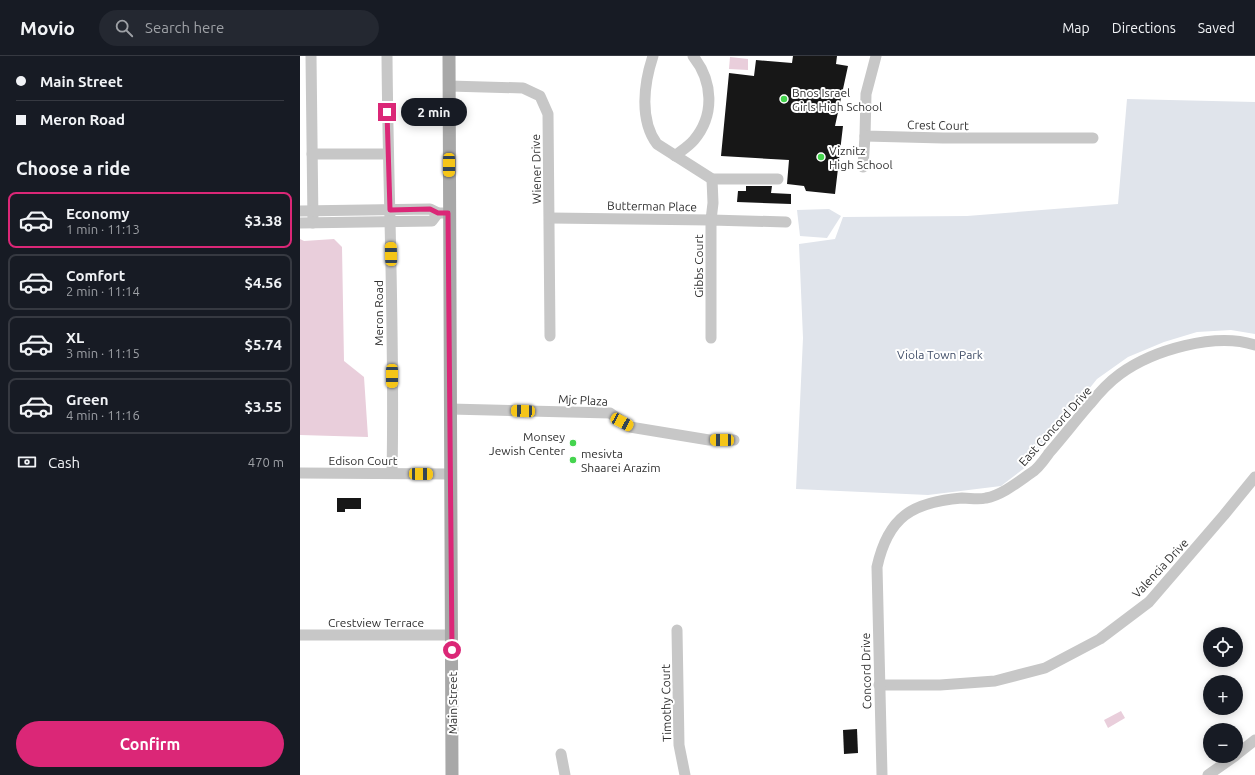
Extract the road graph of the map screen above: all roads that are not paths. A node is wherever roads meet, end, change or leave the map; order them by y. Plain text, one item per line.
1 (311, 56) edge
2 (387, 56) edge
3 (449, 56) edge
4 (653, 56) edge
5 (693, 56) edge
6 (876, 56) edge
7 (449, 86) junction
8 (865, 136) junction
9 (1093, 138) dead end
10 (312, 154) junction
11 (388, 154) junction
12 (675, 156) junction
13 (863, 166) dead end
14 (712, 179) junction
15 (778, 179) dead end
16 (390, 210) junction
17 (300, 211) edge
18 (312, 211) junction
19 (443, 213) junction
20 (550, 218) junction
21 (711, 220) junction
22 (786, 222) dead end
23 (300, 223) edge
24 (313, 223) junction
25 (390, 223) junction
26 (550, 336) dead end
27 (711, 338) dead end
28 (1255, 345) edge
29 (450, 409) junction
30 (734, 440) dead end
31 (300, 473) edge
32 (392, 473) junction
33 (451, 474) junction
34 (1255, 477) edge
35 (877, 567) joint
36 (677, 630) dead end
37 (300, 635) edge
38 (452, 635) junction
39 (879, 685) junction
40 (1255, 740) edge
41 (1243, 750) edge
42 (561, 754) dead end
43 (1225, 763) edge
44 (452, 775) edge
45 (566, 775) edge
46 (685, 775) edge
47 (882, 775) edge
48 (1208, 775) edge

1 - 10 street
2 - 11 street, Meron Road
3 - 7 main road, Main Street
4 - 12 street
5 - 12 street
6 - 8 street
7 - 19 main road, Main Street
7 - 20 street, Wiener Drive
8 - 9 street, Crest Court
8 - 13 street
10 - 11 street
10 - 18 street
11 - 16 street, Meron Road
12 - 14 street
14 - 15 street
14 - 21 street, Butterman Place
16 - 18 street
16 - 19 street
16 - 25 street, Meron Road
17 - 18 street
18 - 24 street
19 - 25 street
19 - 29 main road, Main Street
20 - 21 street, Butterman Place
20 - 26 street, Wiener Drive
21 - 22 street, Gibbs Court
21 - 27 street, Gibbs Court
23 - 24 street
24 - 25 street
25 - 32 street, Meron Road
28 - 35 street, East Concord Drive
29 - 30 street, Mjc Plaza
29 - 33 main road, Main Street
31 - 32 street, Edison Court
32 - 33 street, Edison Court
33 - 38 main road, Main Street
34 - 39 street, Valencia Drive
35 - 39 street, Concord Drive
36 - 46 street, Timothy Court
37 - 38 street, Crestview Terrace
38 - 44 main road, Main Street
39 - 47 street, Concord Drive
40 - 41 street
42 - 45 street
43 - 48 street

